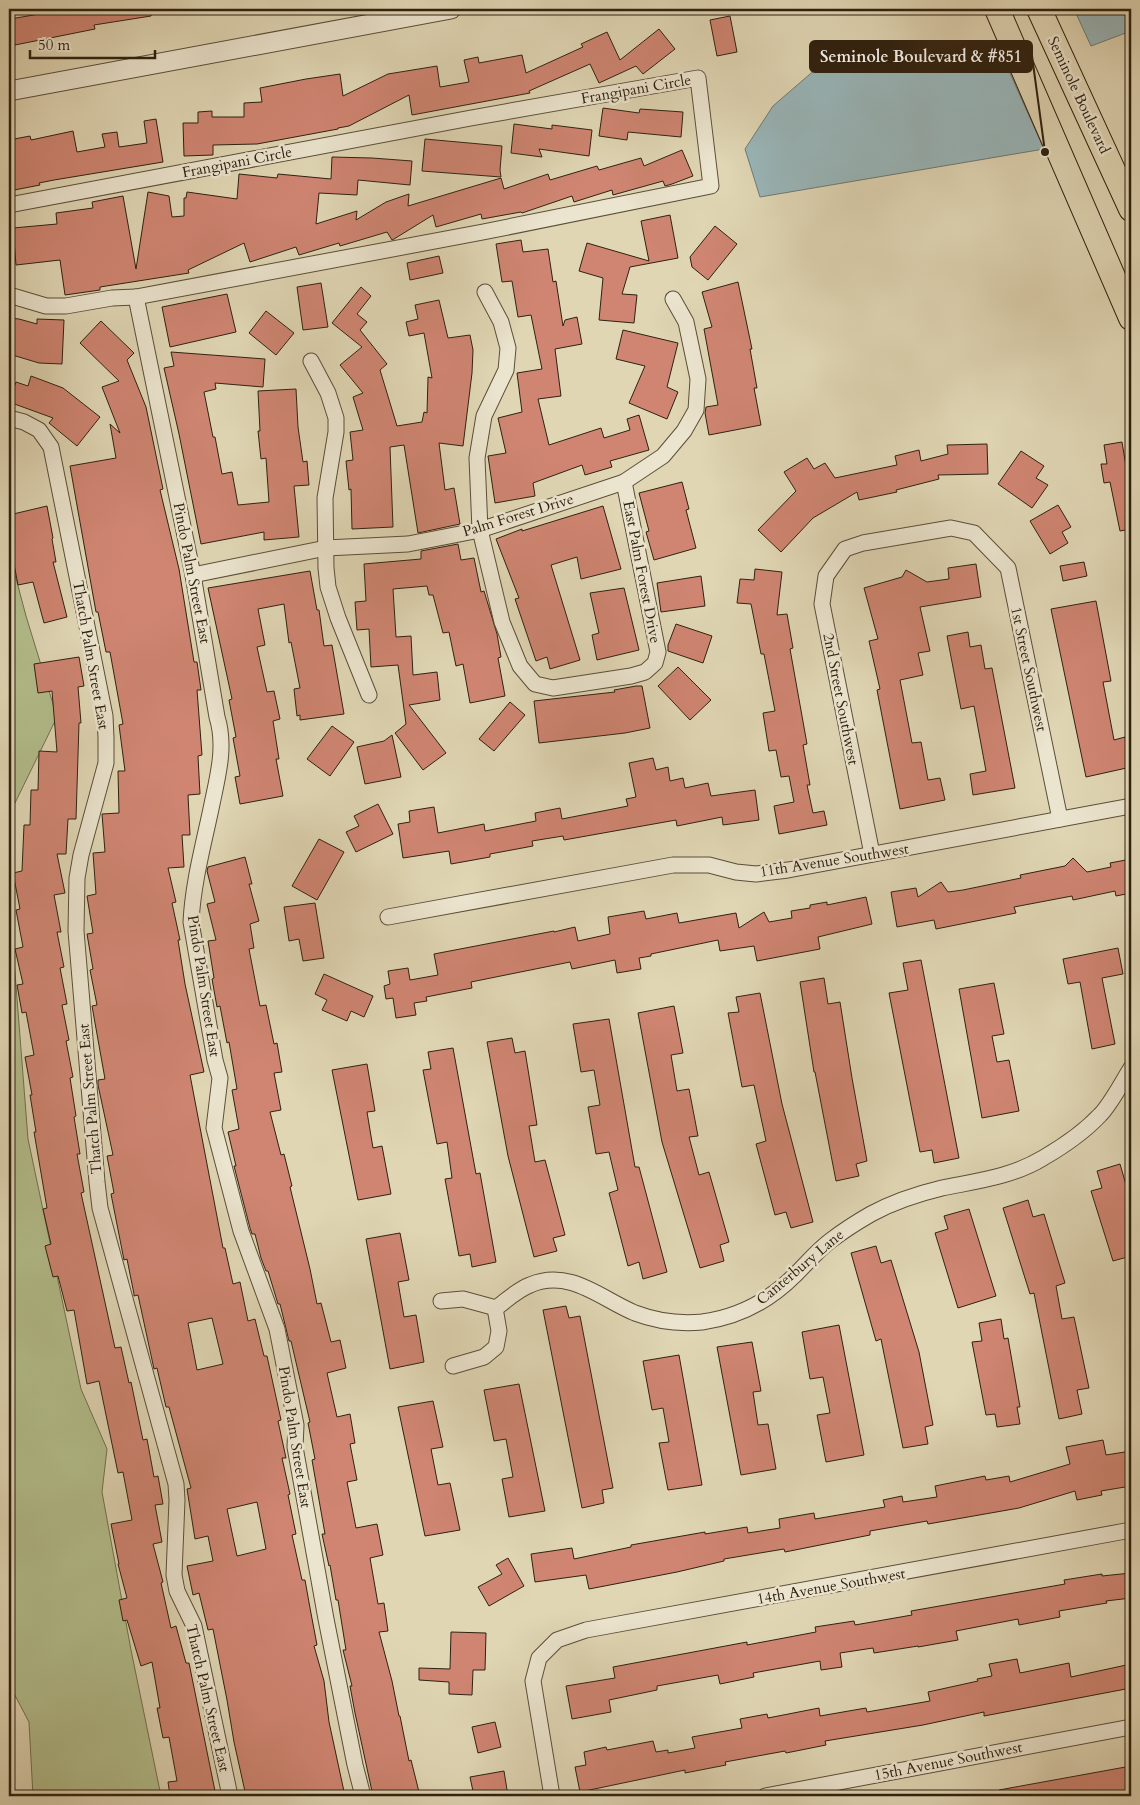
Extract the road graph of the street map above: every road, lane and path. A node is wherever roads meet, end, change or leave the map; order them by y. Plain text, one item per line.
1 (997, 9) edge
2 (1039, 9) edge
3 (440, 10) edge
4 (9, 91) edge
5 (9, 205) edge
6 (1131, 209) edge
7 (485, 292) dead end
8 (9, 295) edge
9 (136, 297) junction
10 (673, 299) dead end
11 (1131, 318) edge
12 (311, 361) dead end
13 (9, 418) edge
14 (624, 482) junction
15 (480, 530) junction
16 (326, 548) junction
17 (845, 549) joint
18 (194, 575) junction
19 (369, 695) dead end
20 (1131, 806) edge
21 (1060, 819) junction
22 (872, 854) junction
23 (388, 917) dead end
24 (1131, 1068) edge
25 (440, 1301) dead end
26 (495, 1308) junction
27 (453, 1366) dead end
28 (1131, 1530) edge
29 (1131, 1727) edge
30 (230, 1796) edge
31 (363, 1796) edge
32 (552, 1796) edge
33 (765, 1796) edge

1 - 11 main road
2 - 6 main road, Seminole Boulevard
3 - 4 street
5 - 9 street, Frangipani Circle
7 - 15 street, East Palm Forest Drive
8 - 9 street
9 - 18 street, Pindo Palm Street East
10 - 14 street, Palm Forest Drive
12 - 16 street
13 - 30 street, Thatch Palm Street East
14 - 15 street, Palm Forest Drive
14 - 15 street, East Palm Forest Drive
15 - 16 street, Palm Forest Drive
16 - 18 street, Palm Forest Drive
16 - 19 street
17 - 21 street, 1st Street Southwest
17 - 22 street, 2nd Street Southwest
18 - 31 street, Pindo Palm Street East
20 - 21 street, 11th Avenue Southwest
21 - 22 street, 11th Avenue Southwest
22 - 23 street, 11th Avenue Southwest
24 - 26 street, Canterbury Lane
25 - 26 street
26 - 27 street
28 - 32 street, 14th Avenue Southwest
29 - 33 street, 15th Avenue Southwest

